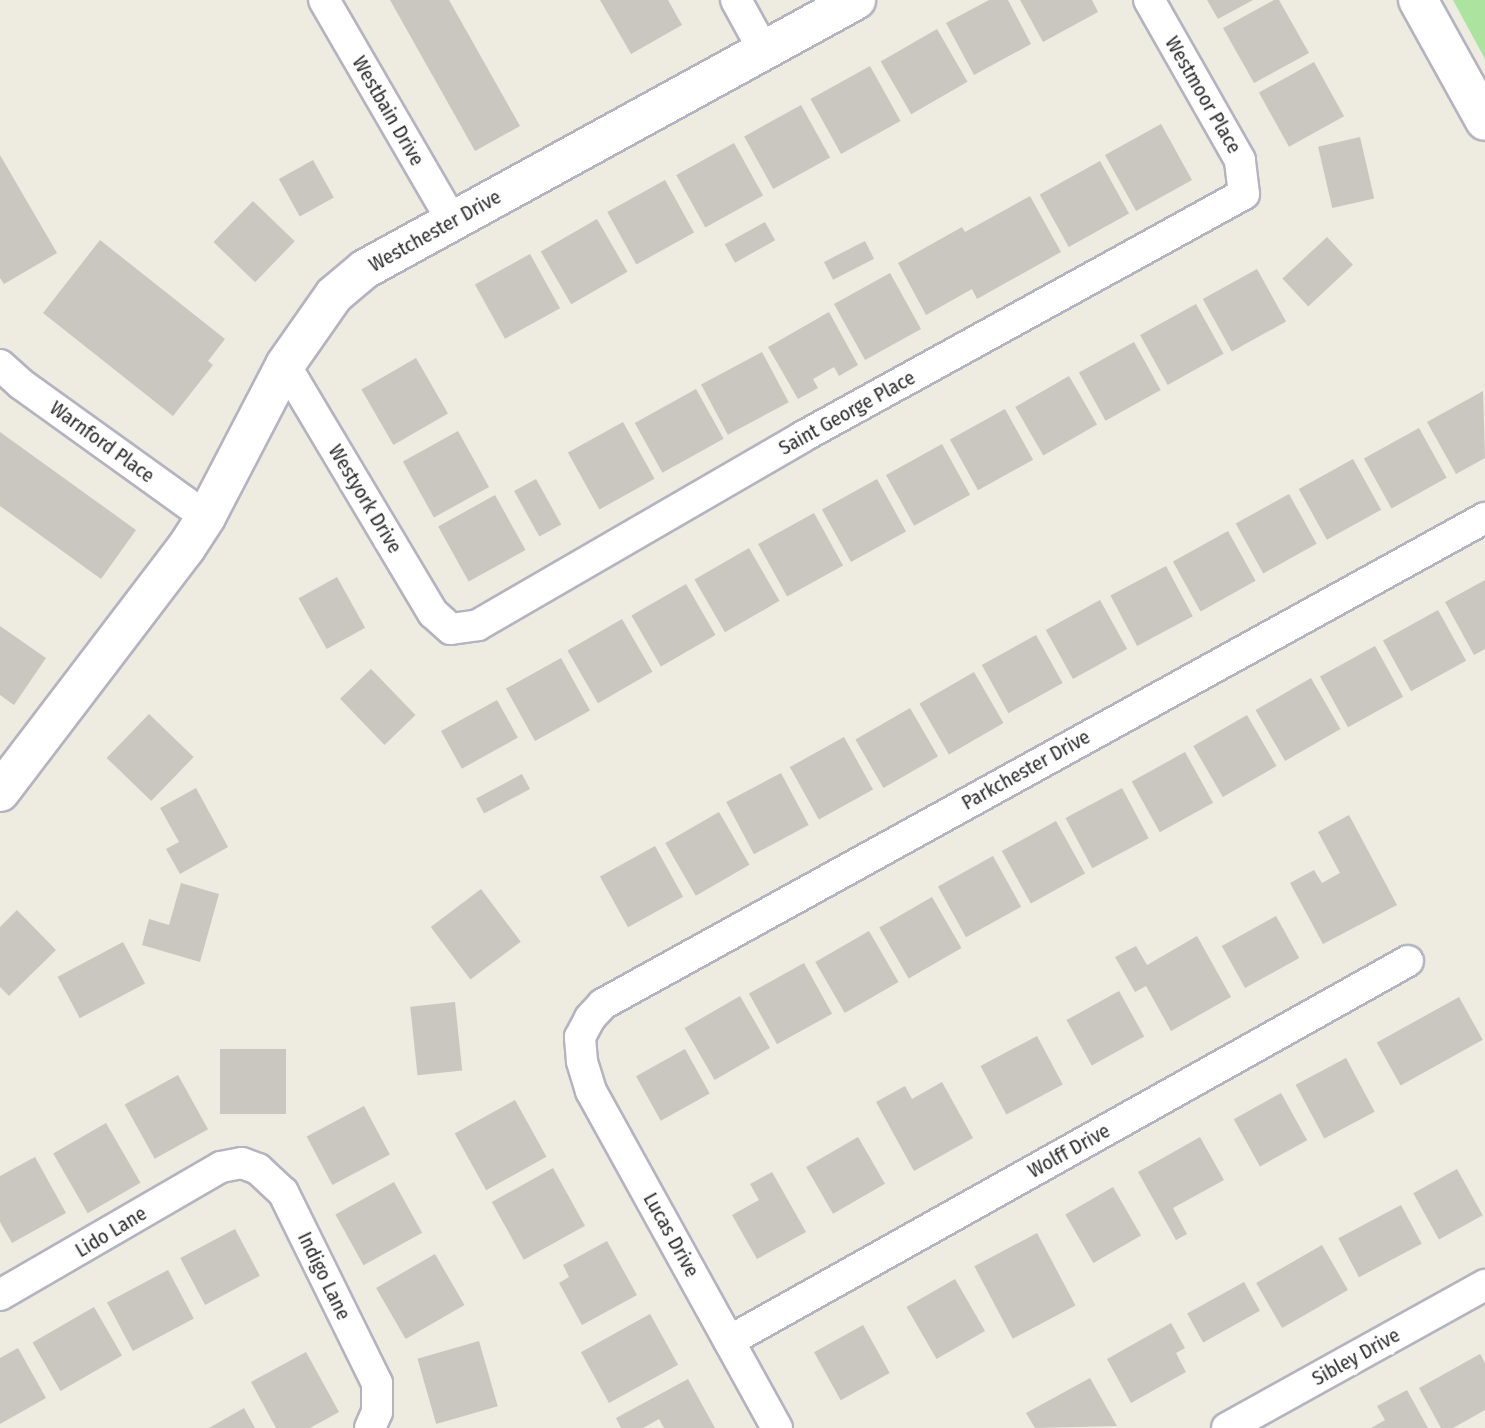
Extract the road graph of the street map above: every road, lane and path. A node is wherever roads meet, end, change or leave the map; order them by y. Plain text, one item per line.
1 (324, 0) edge
2 (736, 0) edge
3 (856, 0) edge
4 (1149, 0) edge
5 (1418, 0) edge
6 (764, 51) junction
7 (1485, 121) edge
8 (1244, 194) joint
9 (452, 221) junction
10 (0, 365) edge
11 (285, 365) junction
12 (206, 517) junction
13 (1485, 518) edge
14 (451, 629) joint
15 (0, 792) edge
16 (1408, 961) dead end
17 (580, 1037) joint
18 (221, 1167) joint
19 (1485, 1285) edge
20 (0, 1295) edge
21 (729, 1341) junction
22 (370, 1428) edge
23 (777, 1428) edge
24 (1227, 1428) edge

1 - 9 street, Westbain Drive
2 - 6 street
3 - 6 street, Westchester Drive
4 - 8 street, Westmoor Place
5 - 7 street
6 - 9 street, Westchester Drive
8 - 14 street, Saint George Place
9 - 11 street, Westchester Drive
10 - 12 street, Warnford Place
11 - 12 street, Westchester Drive
11 - 14 street, Westyork Drive
12 - 15 street, Westchester Drive
13 - 17 street, Parkchester Drive
16 - 21 street, Wolff Drive
17 - 21 street, Lucas Drive
18 - 20 street, Lido Lane
18 - 22 street, Indigo Lane
19 - 24 street, Sibley Drive
21 - 23 street, Lucas Drive

